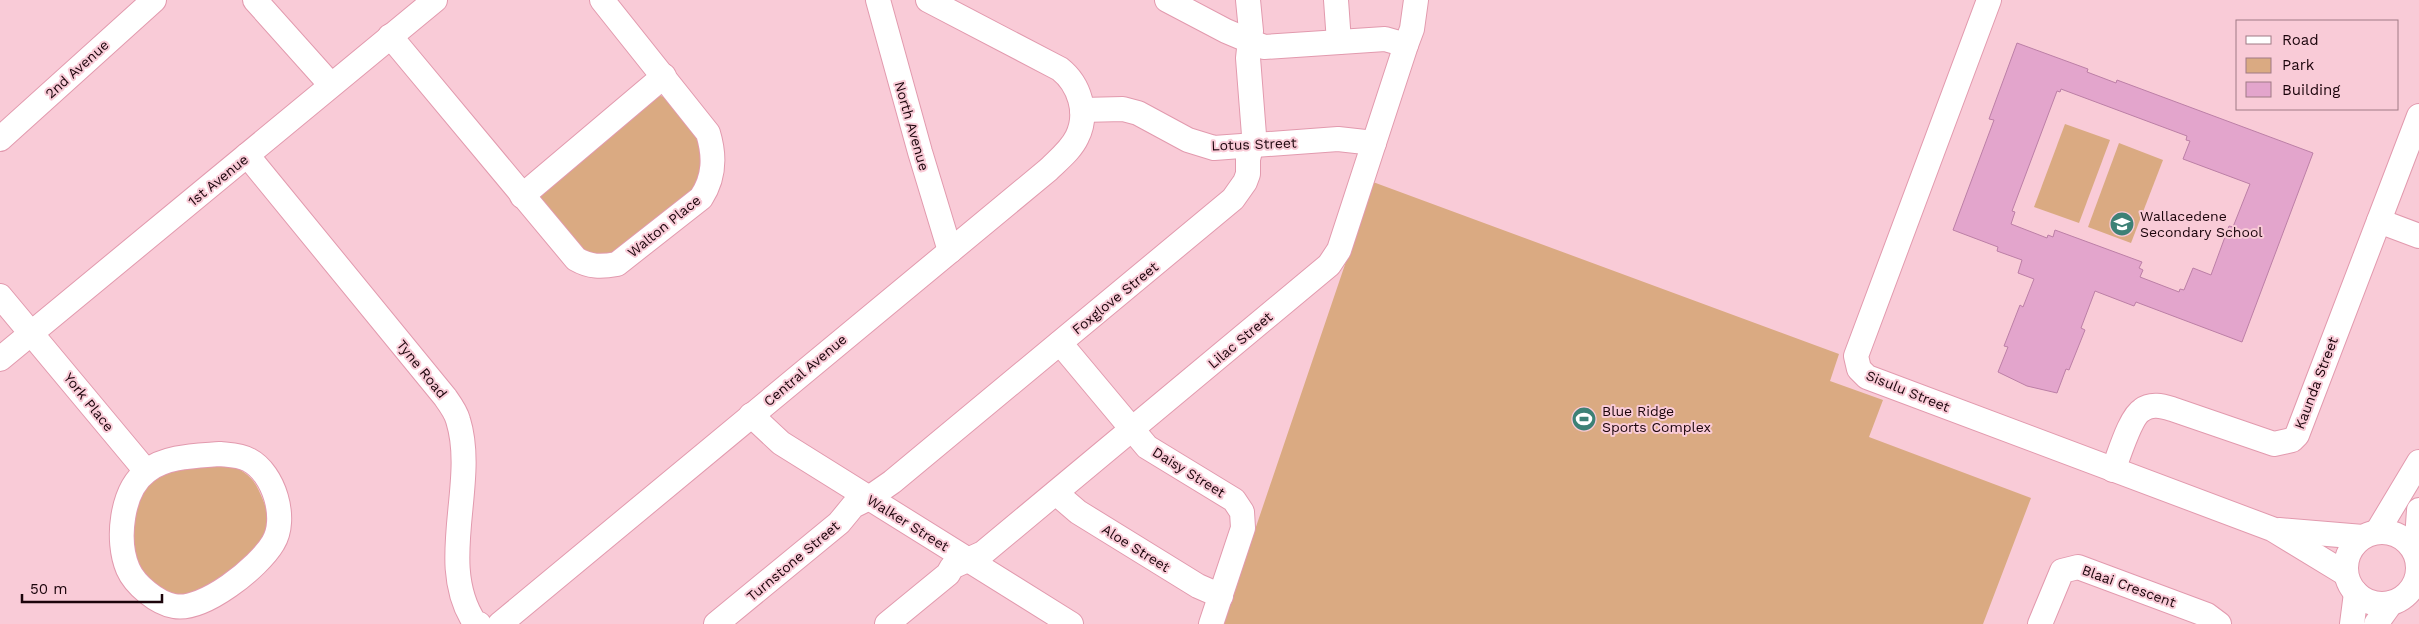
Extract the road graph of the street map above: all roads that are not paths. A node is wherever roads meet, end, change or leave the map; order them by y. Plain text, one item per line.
1 (154, 0) edge
2 (255, 0) edge
3 (434, 0) edge
4 (602, 0) edge
5 (878, 0) edge
6 (928, 0) edge
7 (1167, 0) edge
8 (1248, 0) edge
9 (1336, 0) edge
10 (1416, 0) edge
11 (1989, 0) edge
12 (390, 36) junction
13 (1250, 41) junction
14 (1339, 42) junction
15 (1406, 45) junction
16 (664, 76) junction
17 (331, 85) junction
18 (1081, 105) junction
19 (2419, 116) edge
20 (0, 139) edge
21 (1374, 143) junction
22 (1251, 146) junction
23 (247, 155) junction
24 (522, 196) junction
25 (2379, 221) junction
26 (2419, 236) edge
27 (950, 251) junction
28 (0, 296) edge
29 (32, 332) junction
30 (1060, 343) junction
31 (0, 359) edge
32 (751, 415) junction
33 (1132, 430) junction
34 (2419, 462) edge
35 (2113, 470) junction
36 (146, 471) junction
37 (1056, 493) junction
38 (869, 498) junction
39 (2419, 510) edge
40 (2272, 529) junction
41 (2370, 535) junction
42 (968, 560) junction
43 (2418, 562) edge
44 (2351, 584) junction
45 (1221, 596) junction
46 (2404, 601) edge
47 (1038, 616) edge
48 (480, 624) edge
49 (500, 624) edge
50 (716, 624) edge
51 (887, 624) edge
52 (1071, 624) edge
53 (1211, 624) edge
54 (2040, 624) edge
55 (2219, 624) edge
56 (2352, 624) edge
57 (2376, 624) edge

1 - 20 street, 2nd Avenue
2 - 17 street
3 - 12 street, 1st Avenue
4 - 16 street, Walton Place
5 - 27 street, North Avenue
6 - 18 street
7 - 13 street
8 - 13 street, Foxglove Street
9 - 14 street
10 - 15 street, Lilac Street
11 - 35 street, Sisulu Street
12 - 17 street, 1st Avenue
12 - 24 street, Walton Place
13 - 14 street
13 - 22 street, Foxglove Street
14 - 15 street
15 - 21 street, Lilac Street
16 - 24 street
16 - 24 street, Walton Place
17 - 23 street, 1st Avenue
18 - 22 street, Lotus Street
18 - 27 street, Central Avenue
19 - 25 street, Kaunda Street
21 - 22 street, Lotus Street
21 - 33 street, Lilac Street
22 - 30 street, Foxglove Street
23 - 29 street, 1st Avenue
23 - 48 street, Tyne Road
25 - 26 street
25 - 35 street, Kaunda Street
27 - 32 street, Central Avenue
28 - 29 street, York Place
29 - 31 street, 1st Avenue
29 - 36 street, York Place
30 - 33 street, Daisy Street
30 - 38 street, Foxglove Street
32 - 38 street, Walker Street
32 - 49 street, Central Avenue
33 - 37 street, Lilac Street
33 - 45 street, Daisy Street
34 - 41 street
35 - 40 street, Sisulu Street
36 - 36 street
37 - 42 street, Lilac Street
37 - 45 street, Aloe Street
38 - 42 street, Walker Street
38 - 50 street, Turnstone Street
39 - 43 street
40 - 41 street, Sisulu Street
40 - 44 street, Sisulu Street
41 - 43 street
41 - 44 street
42 - 47 street, Walker Street
42 - 51 street, Lilac Street
43 - 46 street
44 - 46 street
44 - 56 street
45 - 53 street, Daisy Street
46 - 57 street
47 - 52 street, Walker Street
54 - 55 street, Blaai Crescent

